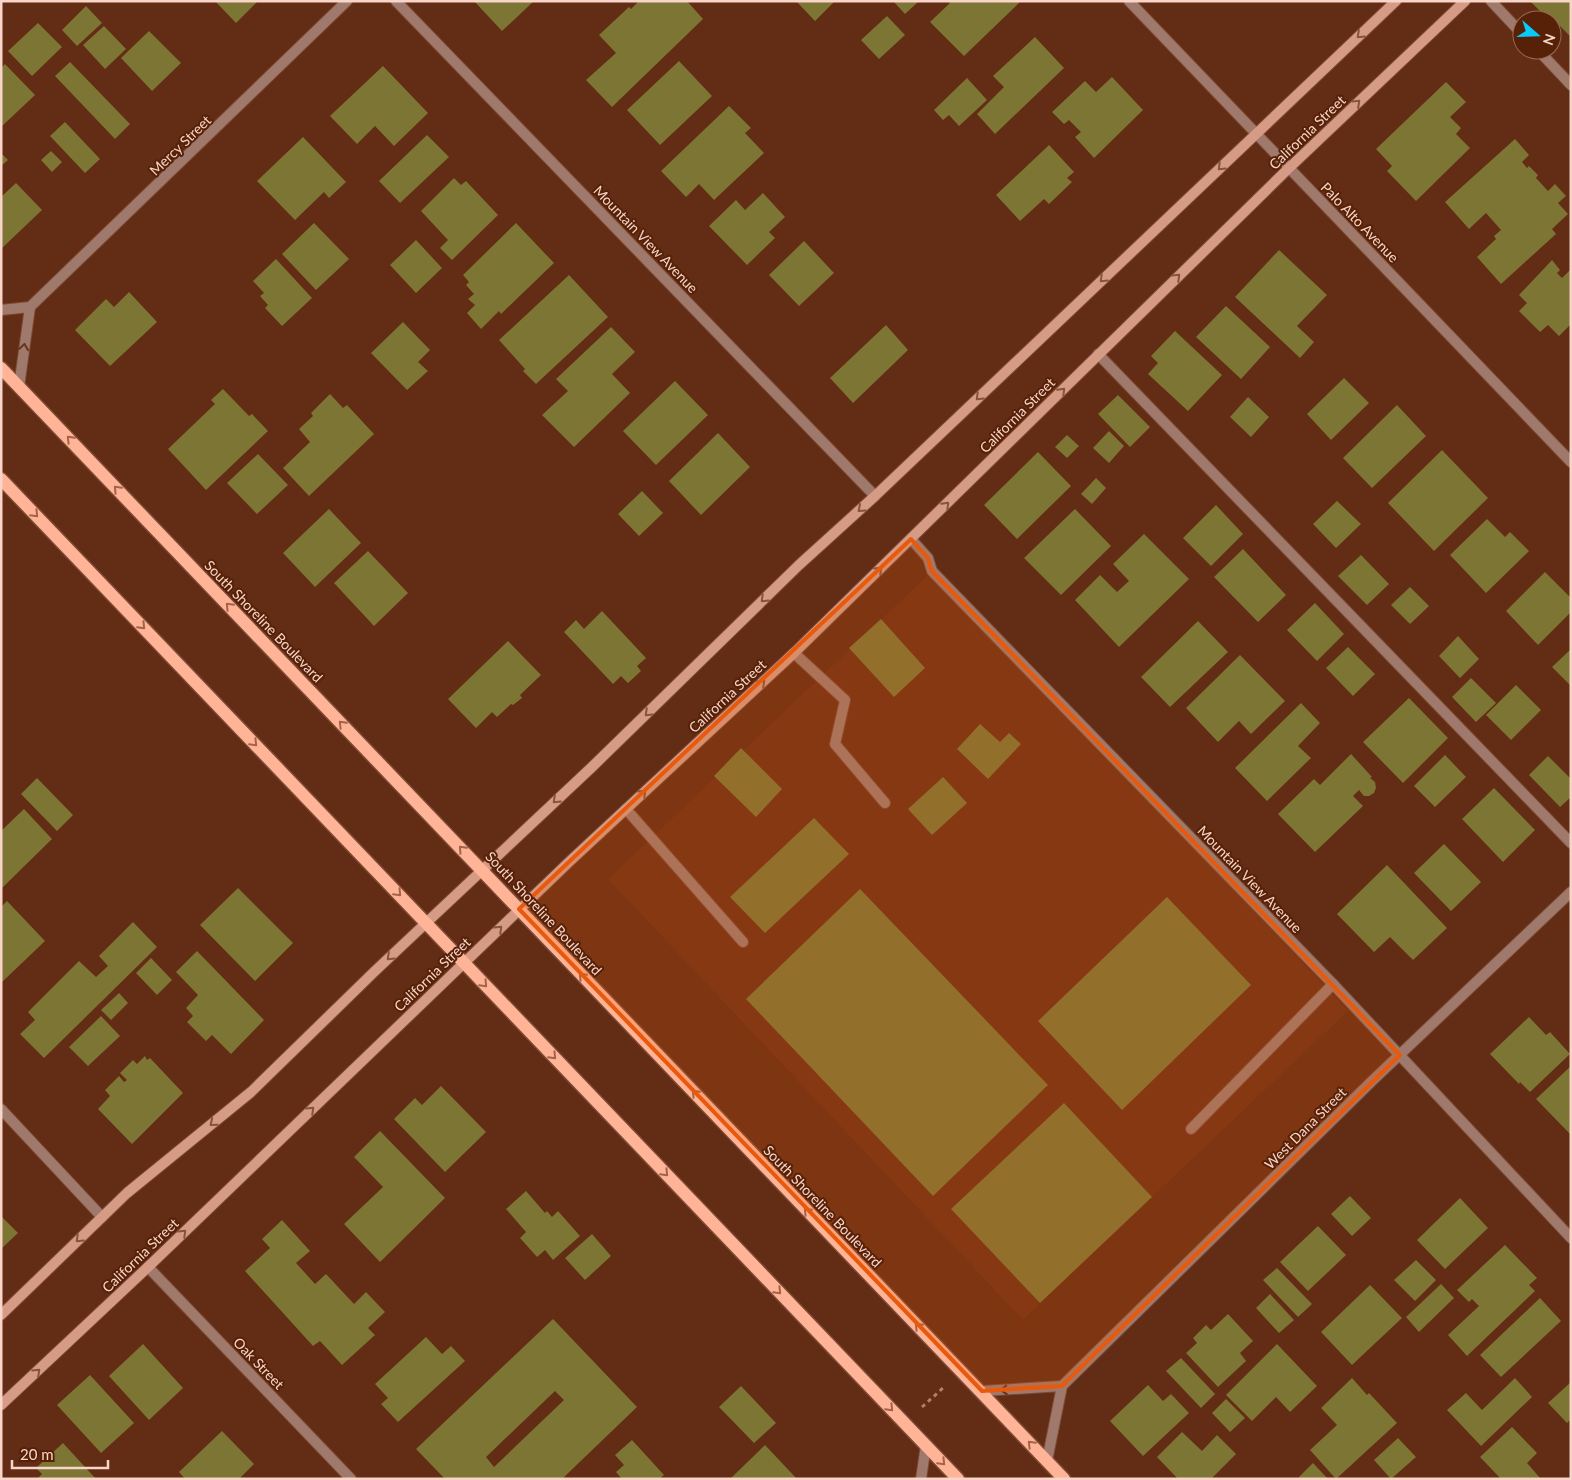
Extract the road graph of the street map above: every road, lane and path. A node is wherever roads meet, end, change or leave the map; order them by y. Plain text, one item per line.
1 (347, 1) edge
2 (396, 1) edge
3 (1129, 1) edge
4 (1396, 1) edge
5 (1465, 1) edge
6 (1491, 1) edge
7 (1512, 23) edge
8 (1548, 60) edge
9 (1571, 84) edge
10 (1256, 133) junction
11 (1289, 168) junction
12 (30, 307) junction
13 (1, 310) edge
14 (1098, 354) junction
15 (1, 368) edge
16 (19, 387) junction
17 (1571, 462) edge
18 (1, 479) edge
19 (875, 496) junction
20 (911, 539) junction
21 (794, 653) junction
22 (884, 803) dead end
23 (626, 809) junction
24 (1571, 843) edge
25 (482, 870) junction
26 (1571, 892) edge
27 (519, 909) junction
28 (426, 923) junction
29 (743, 942) dead end
30 (464, 962) junction
31 (1333, 984) junction
32 (1400, 1055) junction
33 (1, 1109) edge
34 (1191, 1129) dead end
35 (102, 1217) junction
36 (1571, 1238) edge
37 (148, 1267) junction
38 (1, 1315) edge
39 (1062, 1386) junction
40 (942, 1388) dead end
41 (982, 1391) junction
42 (1, 1405) edge
43 (922, 1407) dead end
44 (926, 1445) junction
45 (1048, 1461) junction
46 (351, 1479) edge
47 (922, 1479) edge
48 (958, 1479) edge
49 (1064, 1479) edge

1 - 12 street, Mercy Street
2 - 19 street, Mountain View Avenue
3 - 10 street, Palo Alto Avenue
4 -> 10 main road
11 -> 5 main road, California Street
6 - 7 street
8 - 9 street
10 - 11 street, Palo Alto Avenue
10 -> 19 main road
14 -> 11 main road, California Street
11 - 17 street, Palo Alto Avenue
12 - 13 street
16 -> 12 street
20 -> 14 main road, California Street
14 - 24 street
15 - 16 main road, South Shoreline Boulevard
25 -> 16 main road, South Shoreline Boulevard
18 -> 28 main road
19 -> 25 main road
21 -> 20 main road, California Street
20 - 31 street, Mountain View Avenue
21 - 22 street
23 -> 21 main road, California Street
23 - 27 main road, California Street
23 - 29 street
25 - 27 main road, South Shoreline Boulevard
25 - 28 main road
26 - 32 street, West Dana Street
30 -> 27 main road, California Street
41 -> 27 main road, South Shoreline Boulevard
28 - 30 main road
28 -> 35 main road
37 -> 30 main road, California Street
30 -> 44 main road
31 - 32 street, Mountain View Avenue
31 - 34 street
32 - 36 street, Mountain View Avenue
32 - 39 street, West Dana Street
33 - 35 street
35 -> 38 main road
42 -> 37 main road, California Street
37 - 46 street, Oak Street
39 -> 41 street
39 - 45 street
40 - 43 path
45 -> 41 main road, South Shoreline Boulevard
44 - 47 street
44 -> 48 main road
45 - 49 main road, South Shoreline Boulevard

